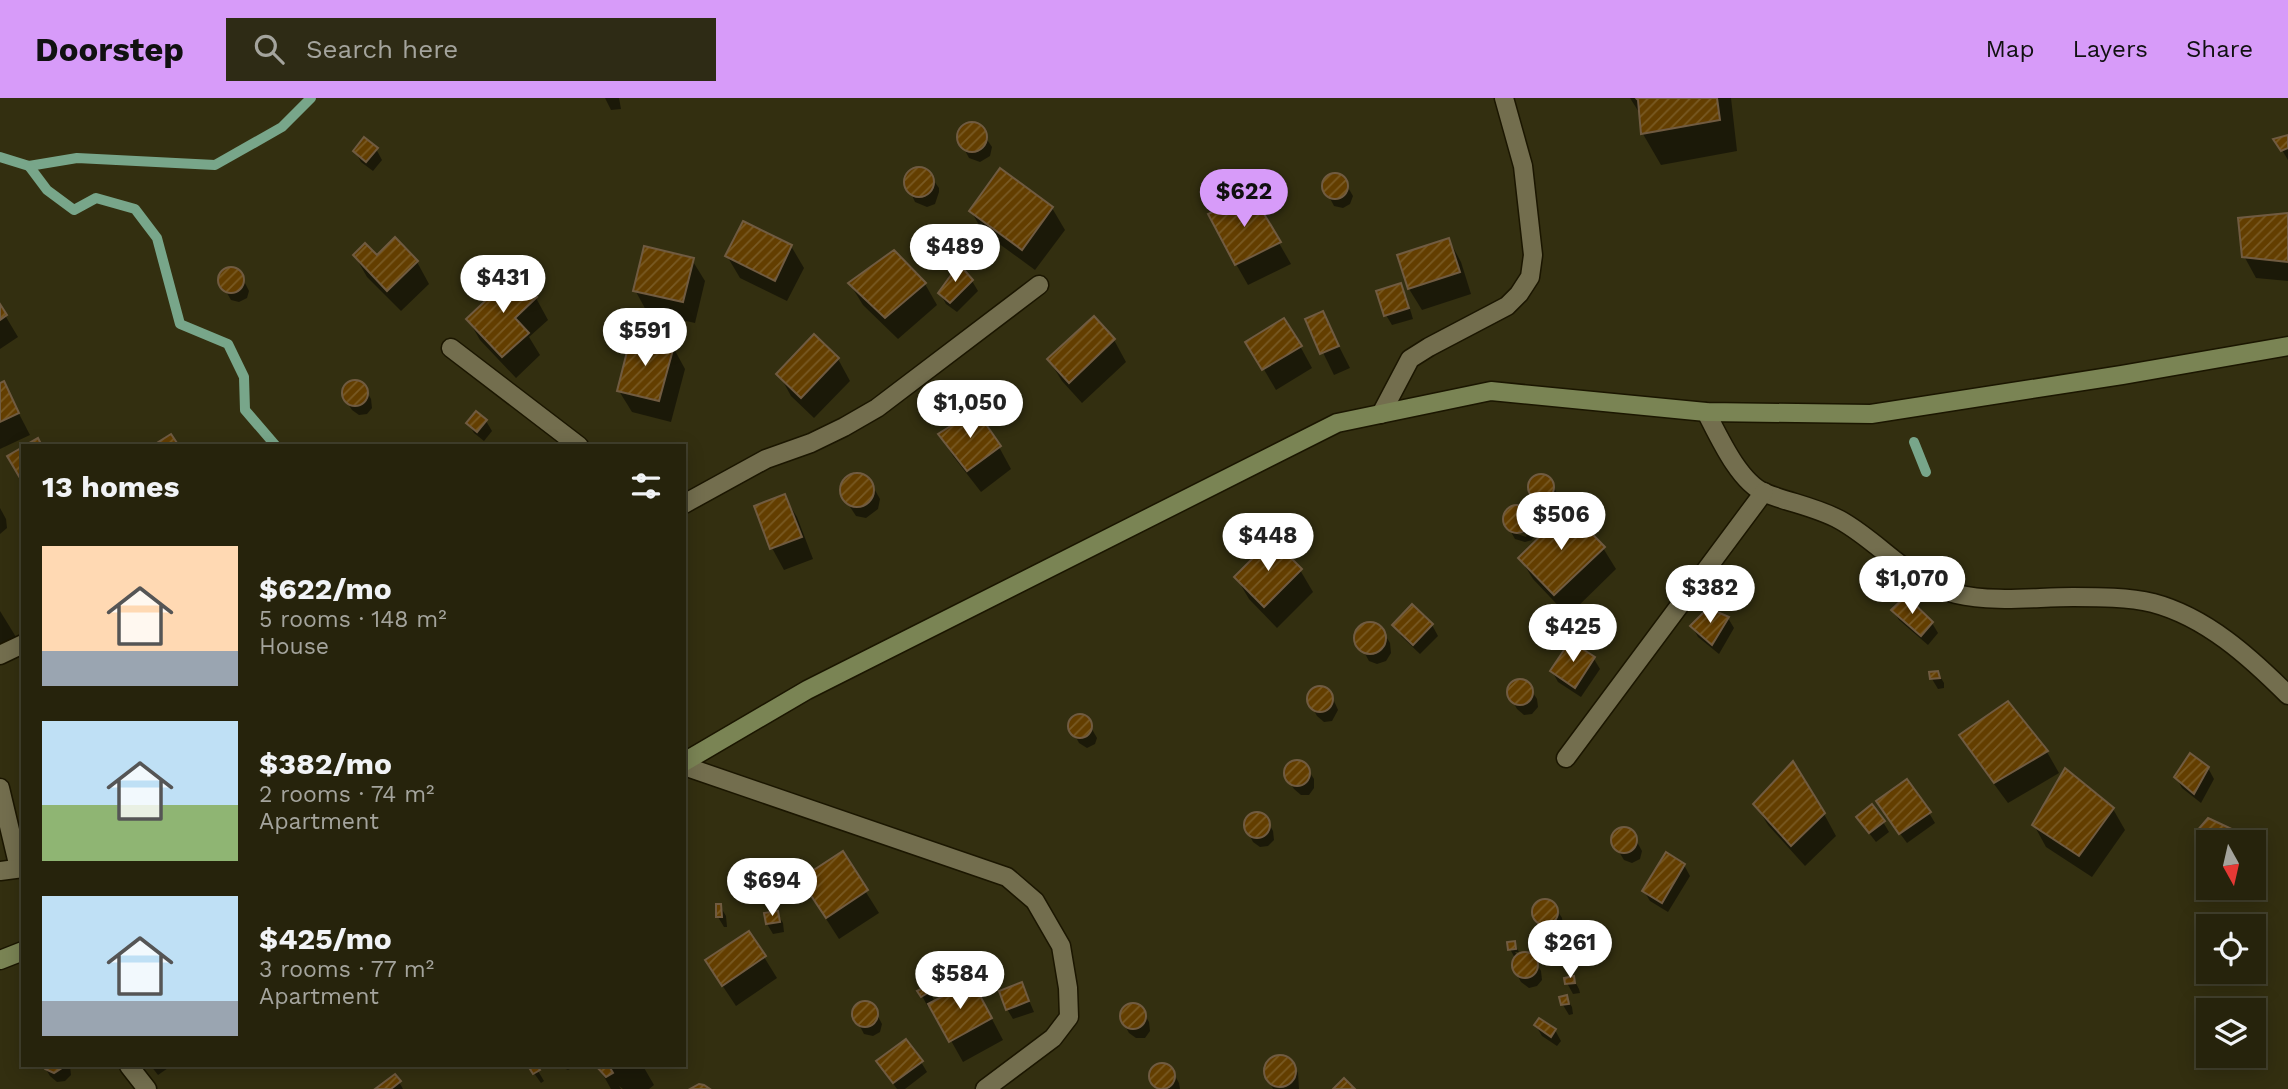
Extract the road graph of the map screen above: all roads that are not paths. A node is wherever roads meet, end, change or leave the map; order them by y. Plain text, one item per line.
1 (1504, 98) edge
2 (1039, 285) dead end
3 (2288, 346) edge
4 (451, 348) dead end
5 (1706, 412) junction
6 (1381, 414) junction
7 (576, 444) edge
8 (1764, 492) junction
9 (686, 503) edge
10 (21, 645) edge
11 (0, 655) edge
12 (2288, 695) edge
13 (1566, 758) dead end
14 (686, 763) edge
15 (686, 765) edge
16 (0, 788) edge
17 (21, 868) edge
18 (0, 871) edge
19 (21, 952) edge
20 (0, 960) edge
21 (130, 1067) edge
22 (147, 1089) edge
23 (985, 1089) edge

1 - 6 street
2 - 9 street
3 - 5 street
4 - 7 street
5 - 6 street
5 - 8 street
6 - 14 street
8 - 12 street
8 - 13 street
10 - 11 street
15 - 23 street
16 - 17 street
17 - 18 street
19 - 20 street
21 - 22 street

